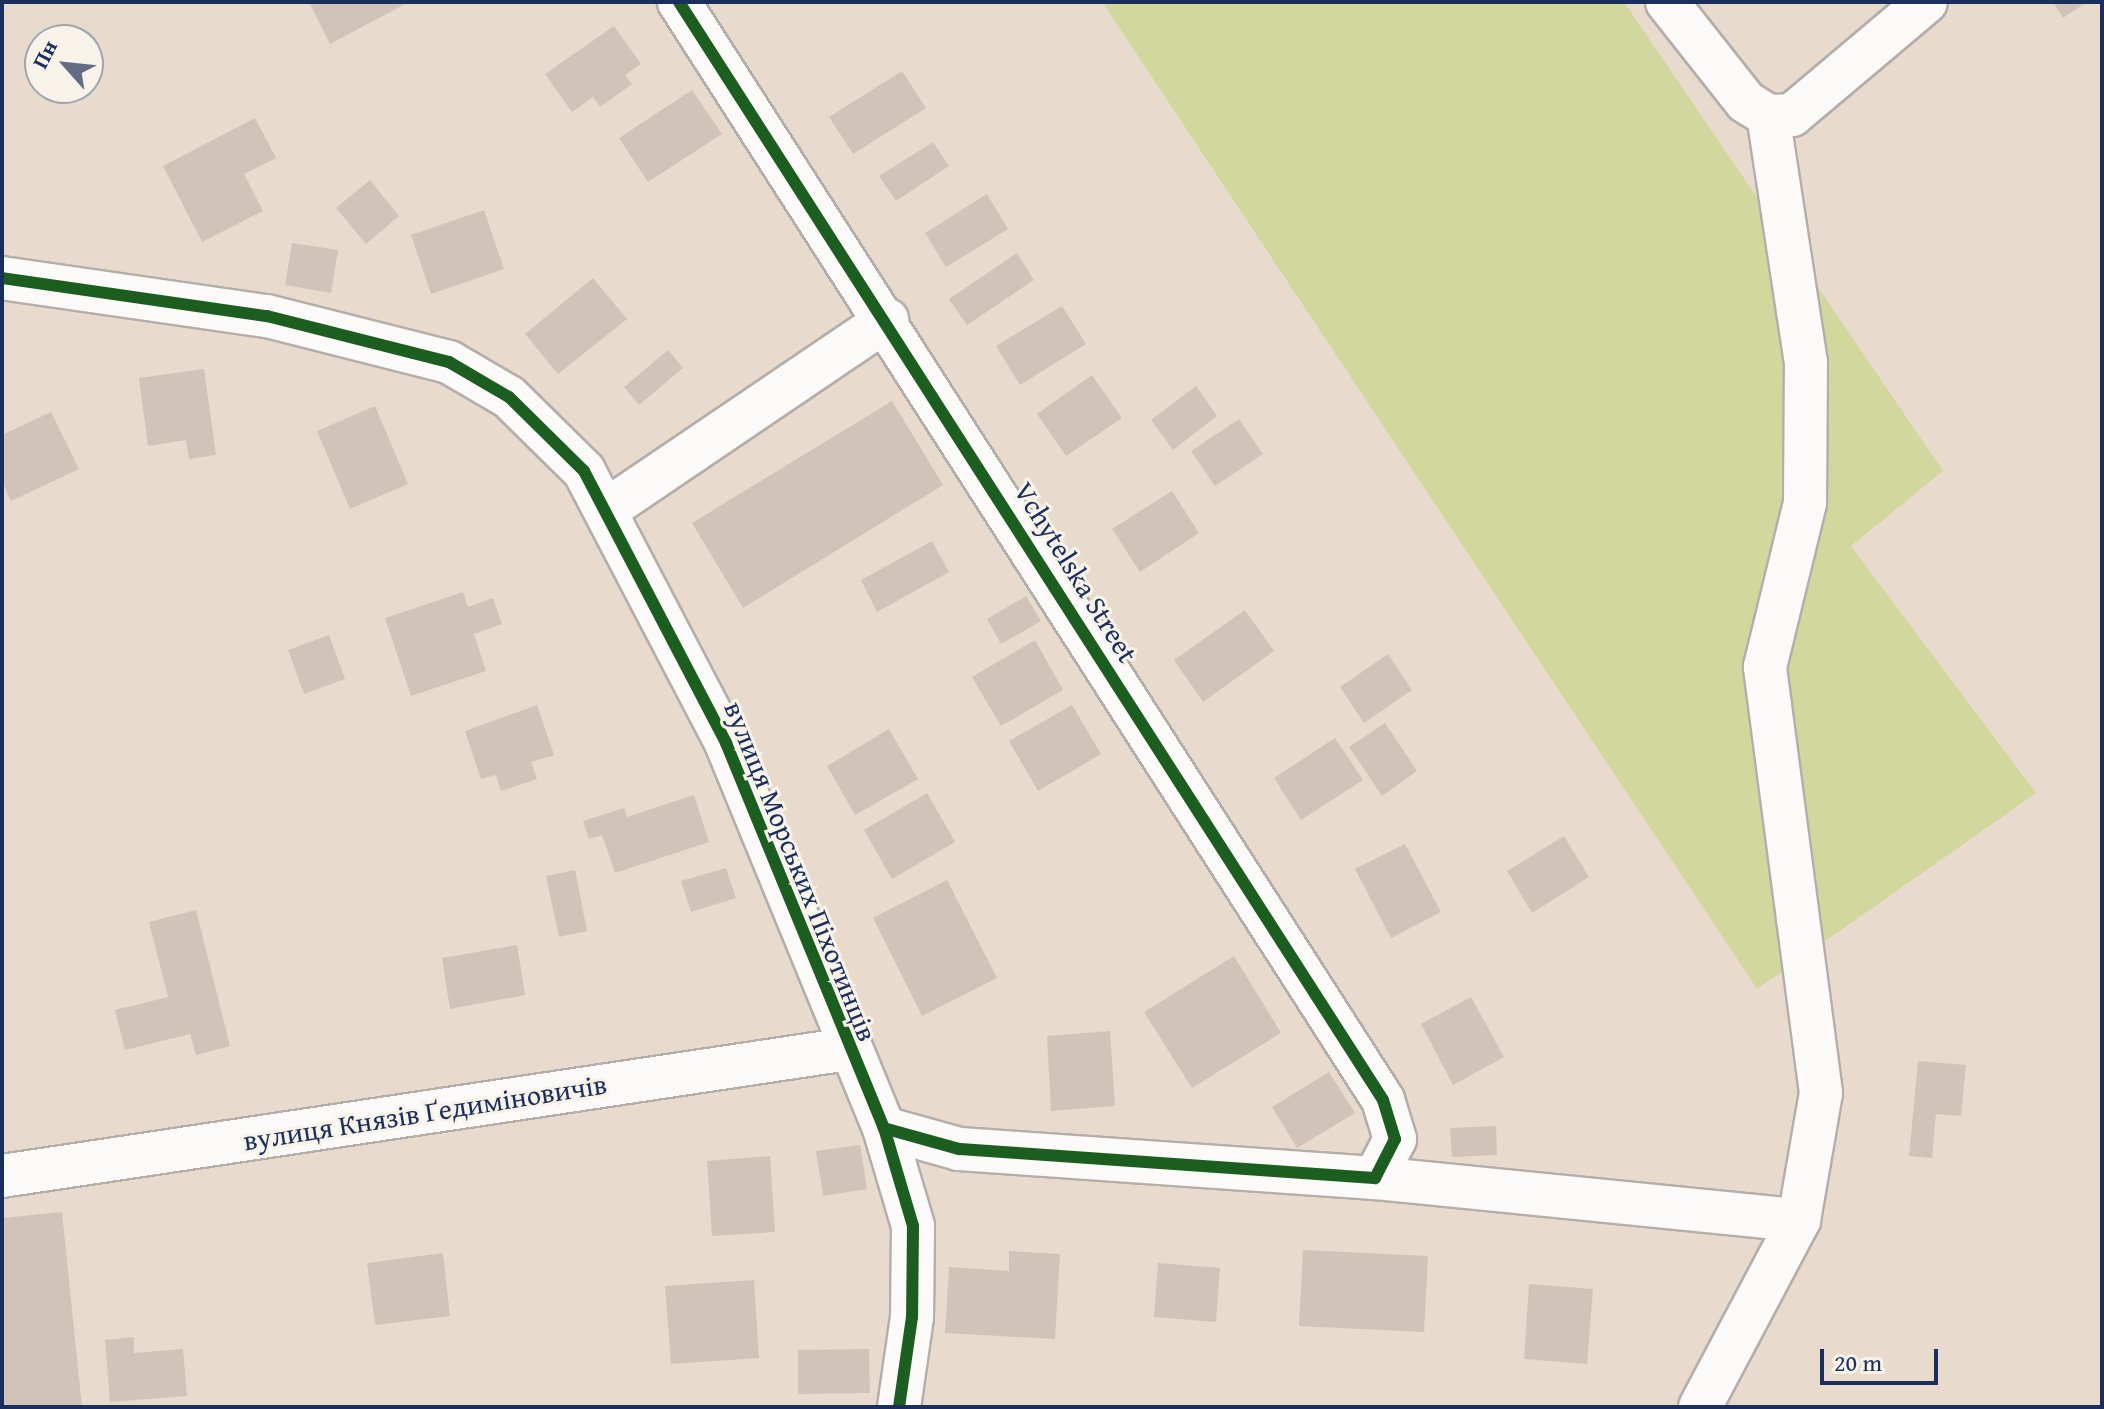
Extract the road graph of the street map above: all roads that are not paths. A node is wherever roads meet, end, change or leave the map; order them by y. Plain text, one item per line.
1 (679, 2) edge
2 (1667, 2) edge
3 (1926, 2) edge
4 (1768, 116) junction
5 (2, 278) edge
6 (887, 320) junction
7 (609, 508) junction
8 (848, 1049) junction
9 (884, 1128) junction
10 (2, 1176) edge
11 (1375, 1178) junction
12 (1799, 1220) junction
13 (899, 1407) edge
14 (1700, 1407) edge

1 - 6 street, Vchytelska Street
2 - 4 street
3 - 4 street
4 - 12 street
5 - 7 street, вулиця Морських Піхотинців
6 - 7 street
6 - 11 street, Vchytelska Street
7 - 8 street, вулиця Морських Піхотинців
8 - 9 street, вулиця Морських Піхотинців
8 - 10 street, вулиця Князів Ґедиміновичів
9 - 11 street
9 - 13 street, вулиця Морських Піхотинців
11 - 12 street
12 - 14 street

